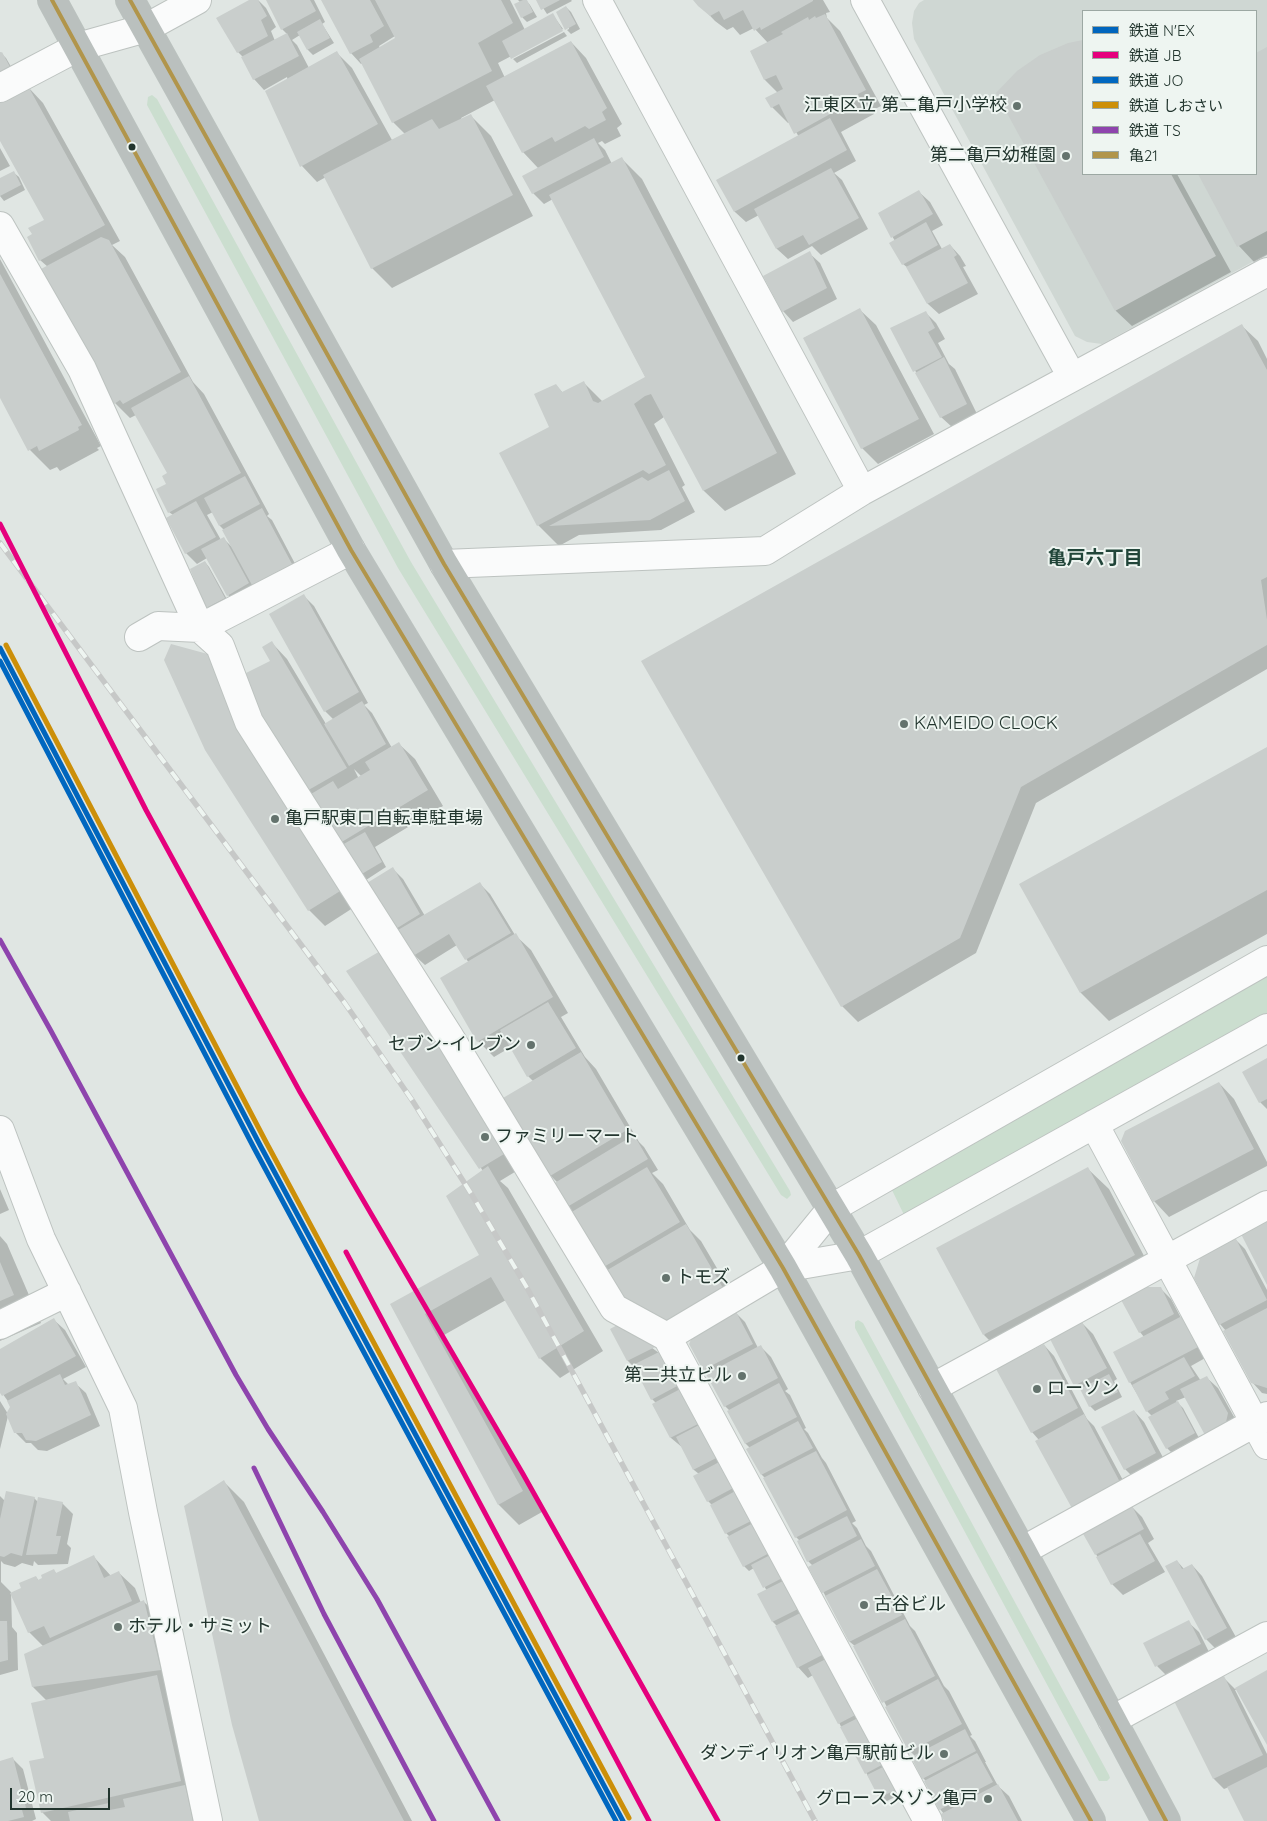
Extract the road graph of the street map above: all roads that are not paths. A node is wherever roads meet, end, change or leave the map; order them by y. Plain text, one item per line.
1 (52, 0) edge
2 (130, 0) edge
3 (197, 0) edge
4 (598, 0) edge
5 (872, 2) edge
6 (146, 28) junction
7 (78, 47) junction
8 (0, 88) edge
9 (0, 226) edge
10 (1267, 272) edge
11 (1072, 377) junction
12 (862, 491) junction
13 (351, 550) junction
14 (444, 564) junction
15 (200, 628) junction
16 (139, 637) dead end
17 (1267, 960) edge
18 (1267, 1028) edge
19 (1094, 1124) junction
20 (0, 1130) edge
21 (1267, 1205) edge
22 (832, 1208) junction
23 (858, 1255) junction
24 (1167, 1260) junction
25 (783, 1268) junction
26 (67, 1292) junction
27 (0, 1325) edge
28 (668, 1337) junction
29 (932, 1388) junction
30 (1263, 1428) edge
31 (1022, 1551) junction
32 (1267, 1636) edge
33 (1112, 1720) junction
34 (208, 1821) edge
35 (928, 1821) edge
36 (1091, 1821) edge
37 (1166, 1821) edge

1 - 7 highway
2 - 6 highway
3 - 6 street
4 - 12 street
5 - 11 street
6 - 7 street
6 - 14 highway
7 - 8 street
7 - 13 highway
9 - 15 street
10 - 11 street
11 - 12 street
12 - 14 street
13 - 15 street
13 - 25 highway
14 - 22 highway
15 - 16 street
15 - 28 street
17 - 22 street
18 - 19 street
19 - 23 street
19 - 24 street
20 - 26 street
21 - 24 street
22 - 23 highway
22 - 25 street
23 - 25 street
23 - 29 highway
24 - 29 street
24 - 30 street
25 - 28 street
25 - 36 highway
26 - 27 street
26 - 34 street
28 - 35 street
29 - 31 highway
30 - 31 street
31 - 33 highway
32 - 33 street
33 - 37 highway

